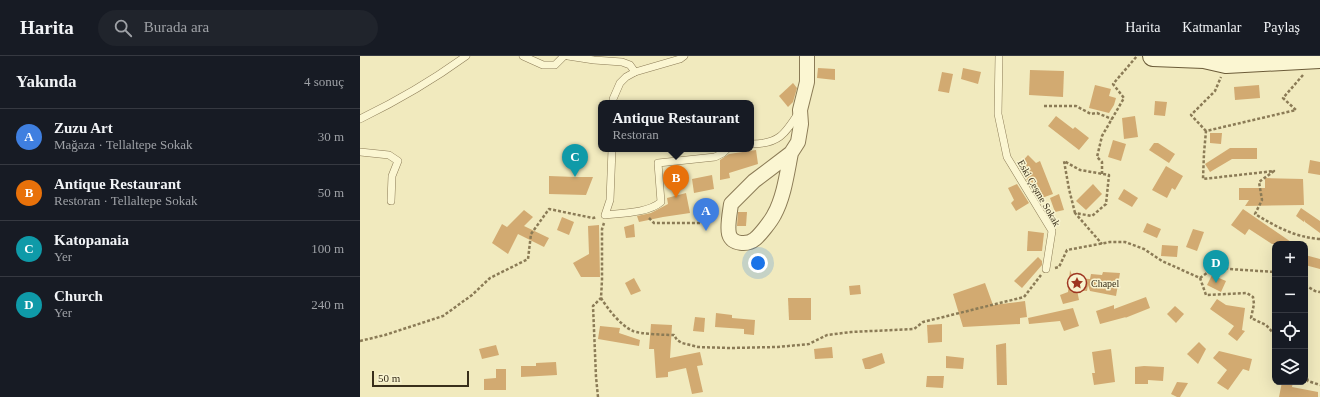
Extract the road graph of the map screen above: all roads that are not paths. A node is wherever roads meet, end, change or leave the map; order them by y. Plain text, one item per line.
1 (466, 56) edge
2 (523, 56) edge
3 (564, 56) edge
4 (568, 56) edge
5 (684, 56) edge
6 (807, 56) edge
7 (999, 56) edge
8 (1152, 56) edge
9 (1204, 57) edge
10 (1319, 58) edge
11 (635, 72) junction
12 (613, 100) edge
13 (800, 110) junction
14 (360, 119) edge
15 (754, 144) edge
16 (360, 152) edge
17 (612, 152) edge
18 (724, 152) edge
19 (791, 153) junction
20 (391, 201) dead end
21 (1046, 269) road end

1 - 14 lane
2 - 3 lane
4 - 11 lane
5 - 11 lane
6 - 13 street
7 - 21 lane, Eski Çeşme Sokak
8 - 9 street
9 - 10 street
11 - 12 lane
13 - 15 lane
13 - 19 street
16 - 20 lane
17 - 18 lane
19 - 19 street

